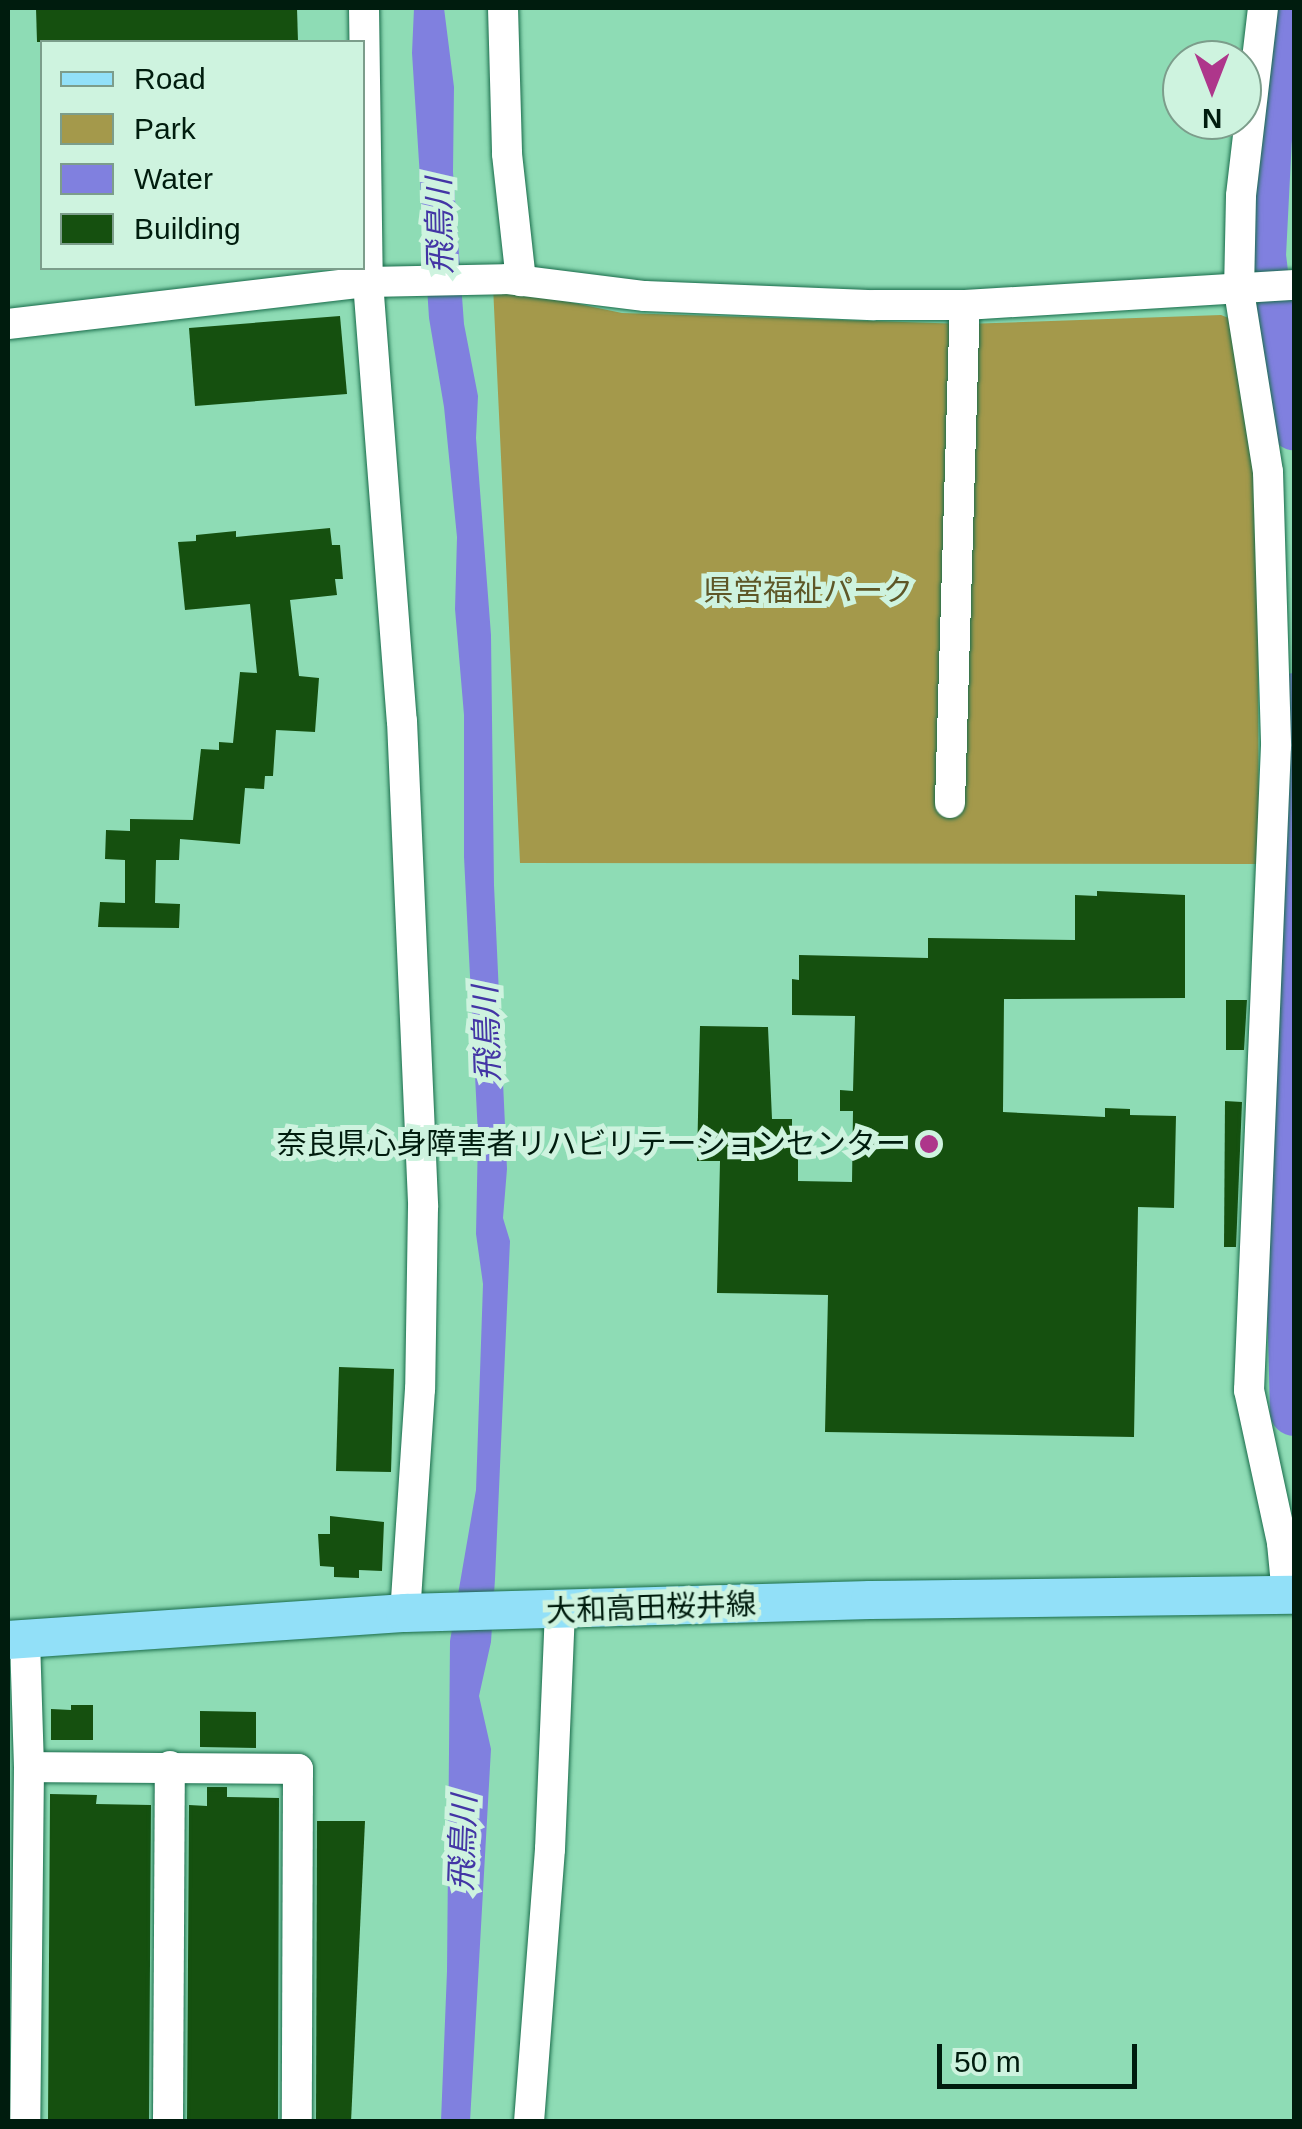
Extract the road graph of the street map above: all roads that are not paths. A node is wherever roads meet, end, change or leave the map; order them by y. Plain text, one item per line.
1 (364, 8) edge
2 (504, 8) edge
3 (1264, 8) edge
4 (514, 280) junction
5 (376, 282) junction
6 (1265, 288) edge
7 (965, 305) junction
8 (8, 324) edge
9 (950, 803) dead end
10 (1291, 1595) edge
11 (551, 1611) junction
12 (412, 1613) junction
13 (16, 1640) edge
14 (29, 1766) junction
15 (170, 1766) junction
16 (25, 2122) edge
17 (168, 2122) edge
18 (296, 2122) edge
19 (529, 2122) edge

1 - 5 street
2 - 4 street
3 - 6 street
4 - 5 street
4 - 7 street
5 - 8 street
5 - 12 street
6 - 7 street
6 - 10 street
7 - 9 street
10 - 11 main road, 大和高田桜井線
11 - 12 main road, 大和高田桜井線
11 - 19 street
12 - 13 main road, 大和高田桜井線
13 - 14 street
14 - 15 street
14 - 16 street
15 - 17 street
15 - 18 street

